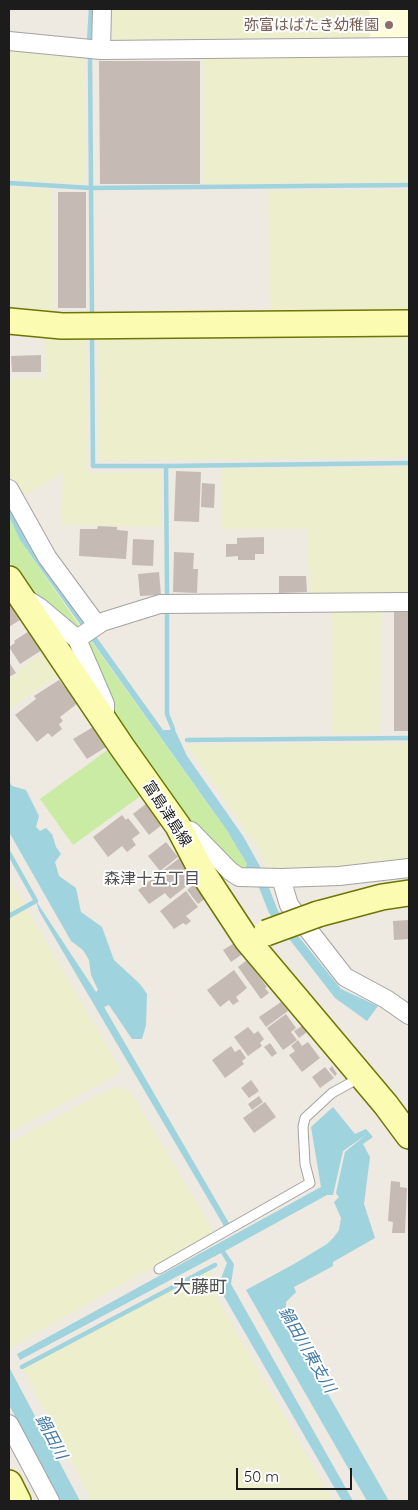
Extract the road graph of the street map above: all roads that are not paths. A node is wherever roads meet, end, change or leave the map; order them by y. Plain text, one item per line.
1 (102, 9) edge
2 (9, 41) edge
3 (409, 47) edge
4 (101, 50) junction
5 (9, 321) edge
6 (409, 324) edge
7 (9, 489) edge
8 (13, 586) edge
9 (409, 602) edge
10 (88, 632) junction
11 (104, 721) junction
12 (178, 826) junction
13 (409, 868) edge
14 (274, 878) junction
15 (409, 893) edge
16 (256, 937) junction
17 (409, 1015) edge
18 (362, 1077) junction
19 (409, 1136) edge
20 (159, 1269) dead end
21 (9, 1424) edge
22 (9, 1483) edge
23 (18, 1501) edge
24 (50, 1501) edge

1 - 4 street
2 - 4 street
3 - 4 street
5 - 6 main road
7 - 10 street
8 - 10 street
8 - 11 main road, 富島津島線
9 - 10 street
10 - 11 street
11 - 12 main road, 富島津島線
12 - 14 street
12 - 16 main road, 富島津島線
13 - 14 street
14 - 17 street
15 - 16 main road, bridge
16 - 18 main road, 富島津島線
18 - 19 main road, 富島津島線
18 - 20 lane
21 - 24 street
22 - 23 main road

